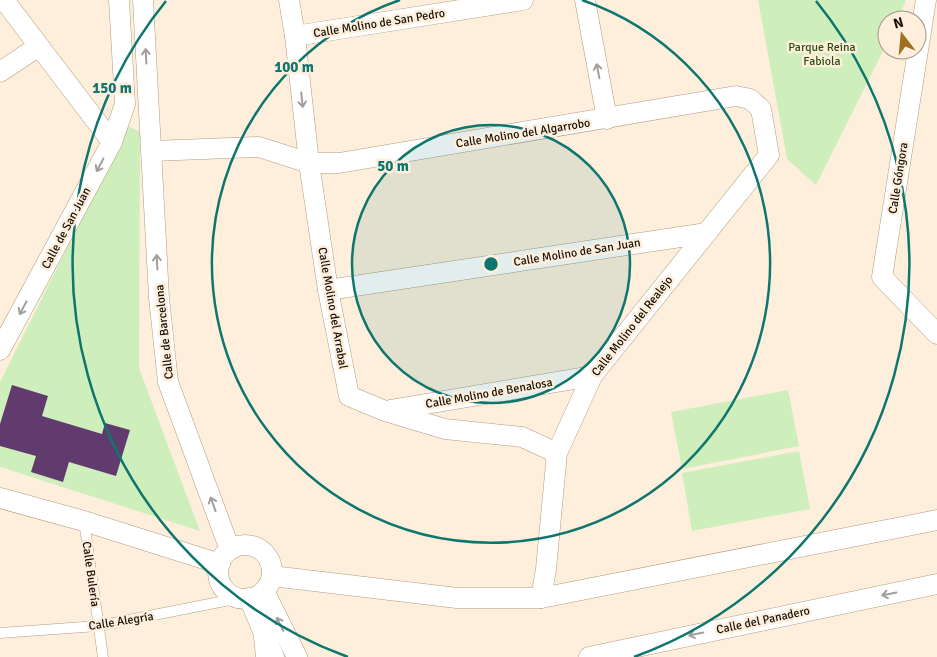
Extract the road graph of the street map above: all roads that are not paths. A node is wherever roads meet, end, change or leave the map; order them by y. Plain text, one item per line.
1 (4, 0) edge
2 (119, 0) edge
3 (143, 0) edge
4 (289, 0) edge
5 (523, 0) edge
6 (585, 0) edge
7 (926, 0) edge
8 (295, 36) junction
9 (38, 46) junction
10 (0, 72) edge
11 (736, 96) joint
12 (125, 104) junction
13 (149, 104) junction
14 (89, 112) junction
15 (607, 119) junction
16 (112, 142) junction
17 (152, 151) junction
18 (309, 163) junction
19 (706, 233) junction
20 (328, 290) junction
21 (937, 334) edge
22 (0, 350) edge
23 (592, 376) junction
24 (385, 411) junction
25 (557, 453) junction
26 (0, 498) edge
27 (937, 520) edge
28 (84, 521) junction
29 (225, 557) junction
30 (937, 584) edge
31 (256, 595) junction
32 (541, 598) junction
33 (98, 626) junction
34 (0, 633) edge
35 (103, 657) edge
36 (261, 657) edge
37 (274, 657) edge
38 (297, 657) edge
39 (589, 657) edge

1 - 9 street
2 - 12 street
13 -> 3 street, Calle de Barcelona
4 - 8 street, Calle Molino del Arrabal
5 - 8 street, Calle Molino de San Pedro
15 -> 6 street
7 - 21 street, Calle Góngora
8 -> 18 street, Calle Molino del Arrabal
9 - 10 street
9 - 14 street
11 - 15 street, Calle Molino del Algarrobo
11 - 19 street, Calle Molino del Realejo
12 - 13 street
12 - 14 street
12 - 16 street, Calle de San Juan
13 - 17 street, Calle de Barcelona
14 - 16 street
15 - 18 street, Calle Molino del Algarrobo
16 -> 22 street, Calle de San Juan
17 - 18 street
29 -> 17 street, Calle de Barcelona
18 - 20 street, Calle Molino del Arrabal
19 - 20 street, Calle Molino de San Juan
19 - 23 street, Calle Molino del Realejo
20 - 24 street, Calle Molino del Arrabal
23 - 24 street, Calle Molino de Benalosa
23 - 25 street, Calle Molino del Realejo
24 - 25 street, Calle Molino del Arrabal
25 - 32 street, Calle Molino del Realejo
26 - 28 street
27 - 32 street
28 - 29 street
28 - 33 lane, Calle Bulería
29 - 31 street
29 - 31 street
30 -> 39 street, Calle del Panadero
31 - 32 street
31 - 33 lane, Calle Alegría
31 - 36 lane
31 - 37 street
38 -> 31 street
33 - 34 lane, Calle Alegría
33 - 35 lane, Calle Bulería

